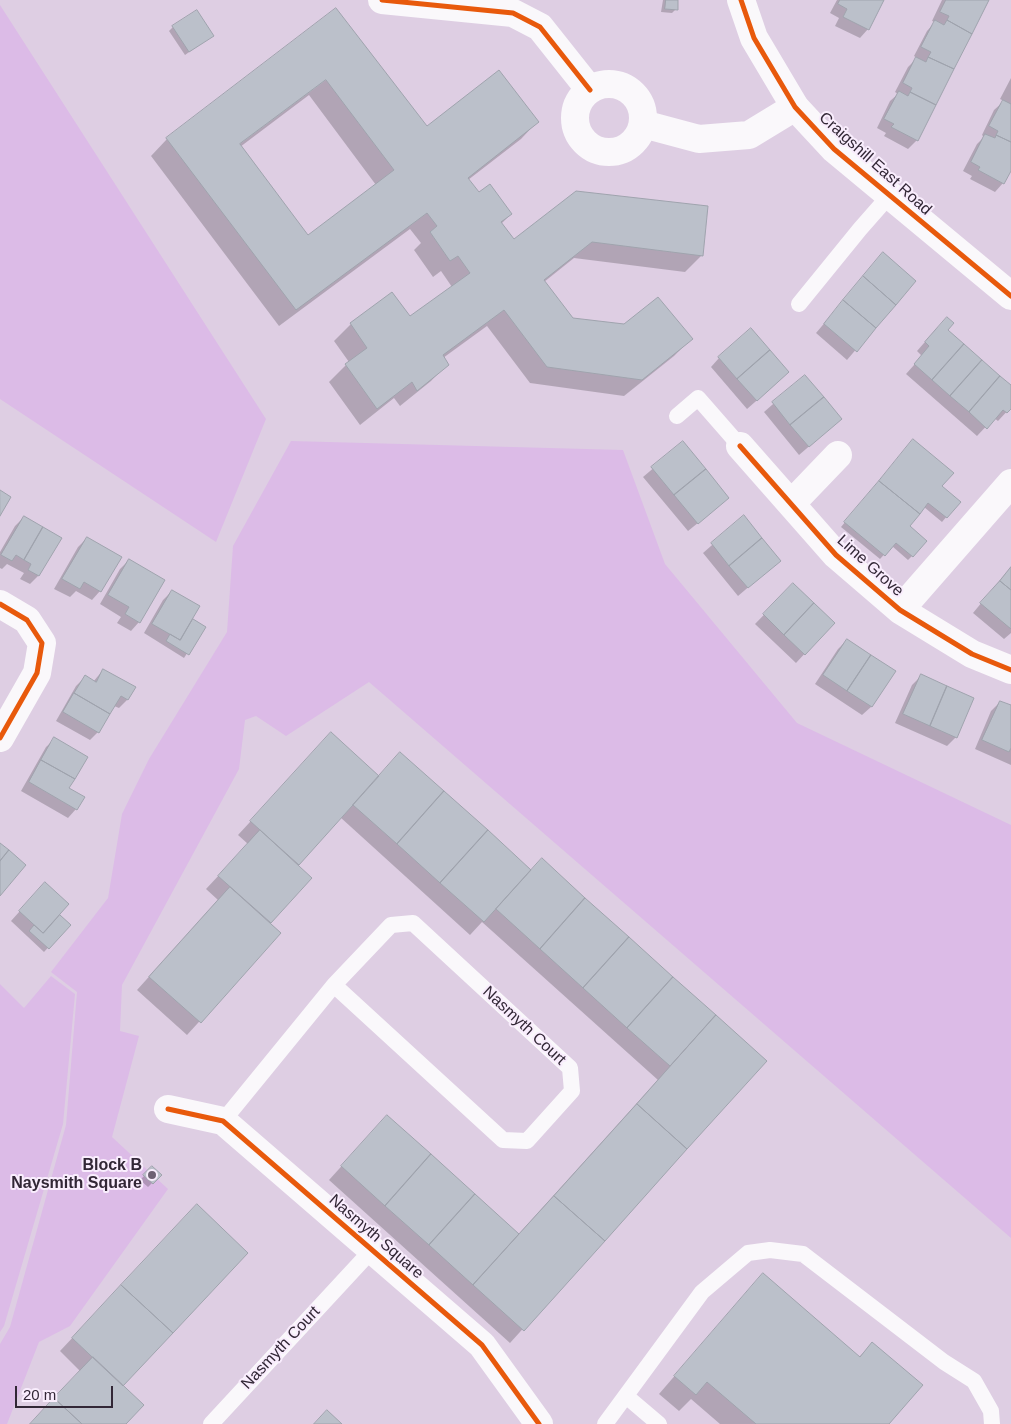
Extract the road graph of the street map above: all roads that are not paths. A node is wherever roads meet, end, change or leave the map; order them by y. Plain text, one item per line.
1 (382, 0) edge
2 (741, 0) edge
3 (590, 90) junction
4 (794, 107) junction
5 (643, 124) junction
6 (889, 196) junction
7 (1011, 296) edge
8 (799, 304) dead end
9 (676, 416) dead end
10 (740, 446) joint
11 (838, 455) dead end
12 (1011, 483) edge
13 (791, 504) junction
14 (0, 604) edge
15 (900, 610) junction
16 (1011, 670) edge
17 (0, 738) edge
18 (334, 984) junction
19 (168, 1109) dead end
20 (223, 1121) junction
21 (372, 1250) junction
22 (626, 1396) junction
23 (211, 1424) edge
24 (539, 1424) edge
25 (605, 1424) edge
26 (659, 1424) edge
27 (992, 1424) edge

1 - 3 street
2 - 4 street, Craigshill East Road
3 - 5 street
3 - 5 street
4 - 5 street
4 - 6 street, Craigshill East Road
6 - 7 street, Craigshill East Road
6 - 8 lane
9 - 10 lane
10 - 13 street, Lime Grove
11 - 13 street
12 - 15 street, Lime Grove
13 - 15 street, Lime Grove
14 - 17 street
15 - 16 street, Lime Grove
18 - 18 lane, Nasmyth Court
18 - 20 lane, Nasmyth Court
19 - 20 street, Nasmyth Square
20 - 21 street, Nasmyth Square
21 - 23 lane, Nasmyth Court
21 - 24 street, Nasmyth Square
22 - 25 lane
22 - 26 lane
22 - 27 lane

